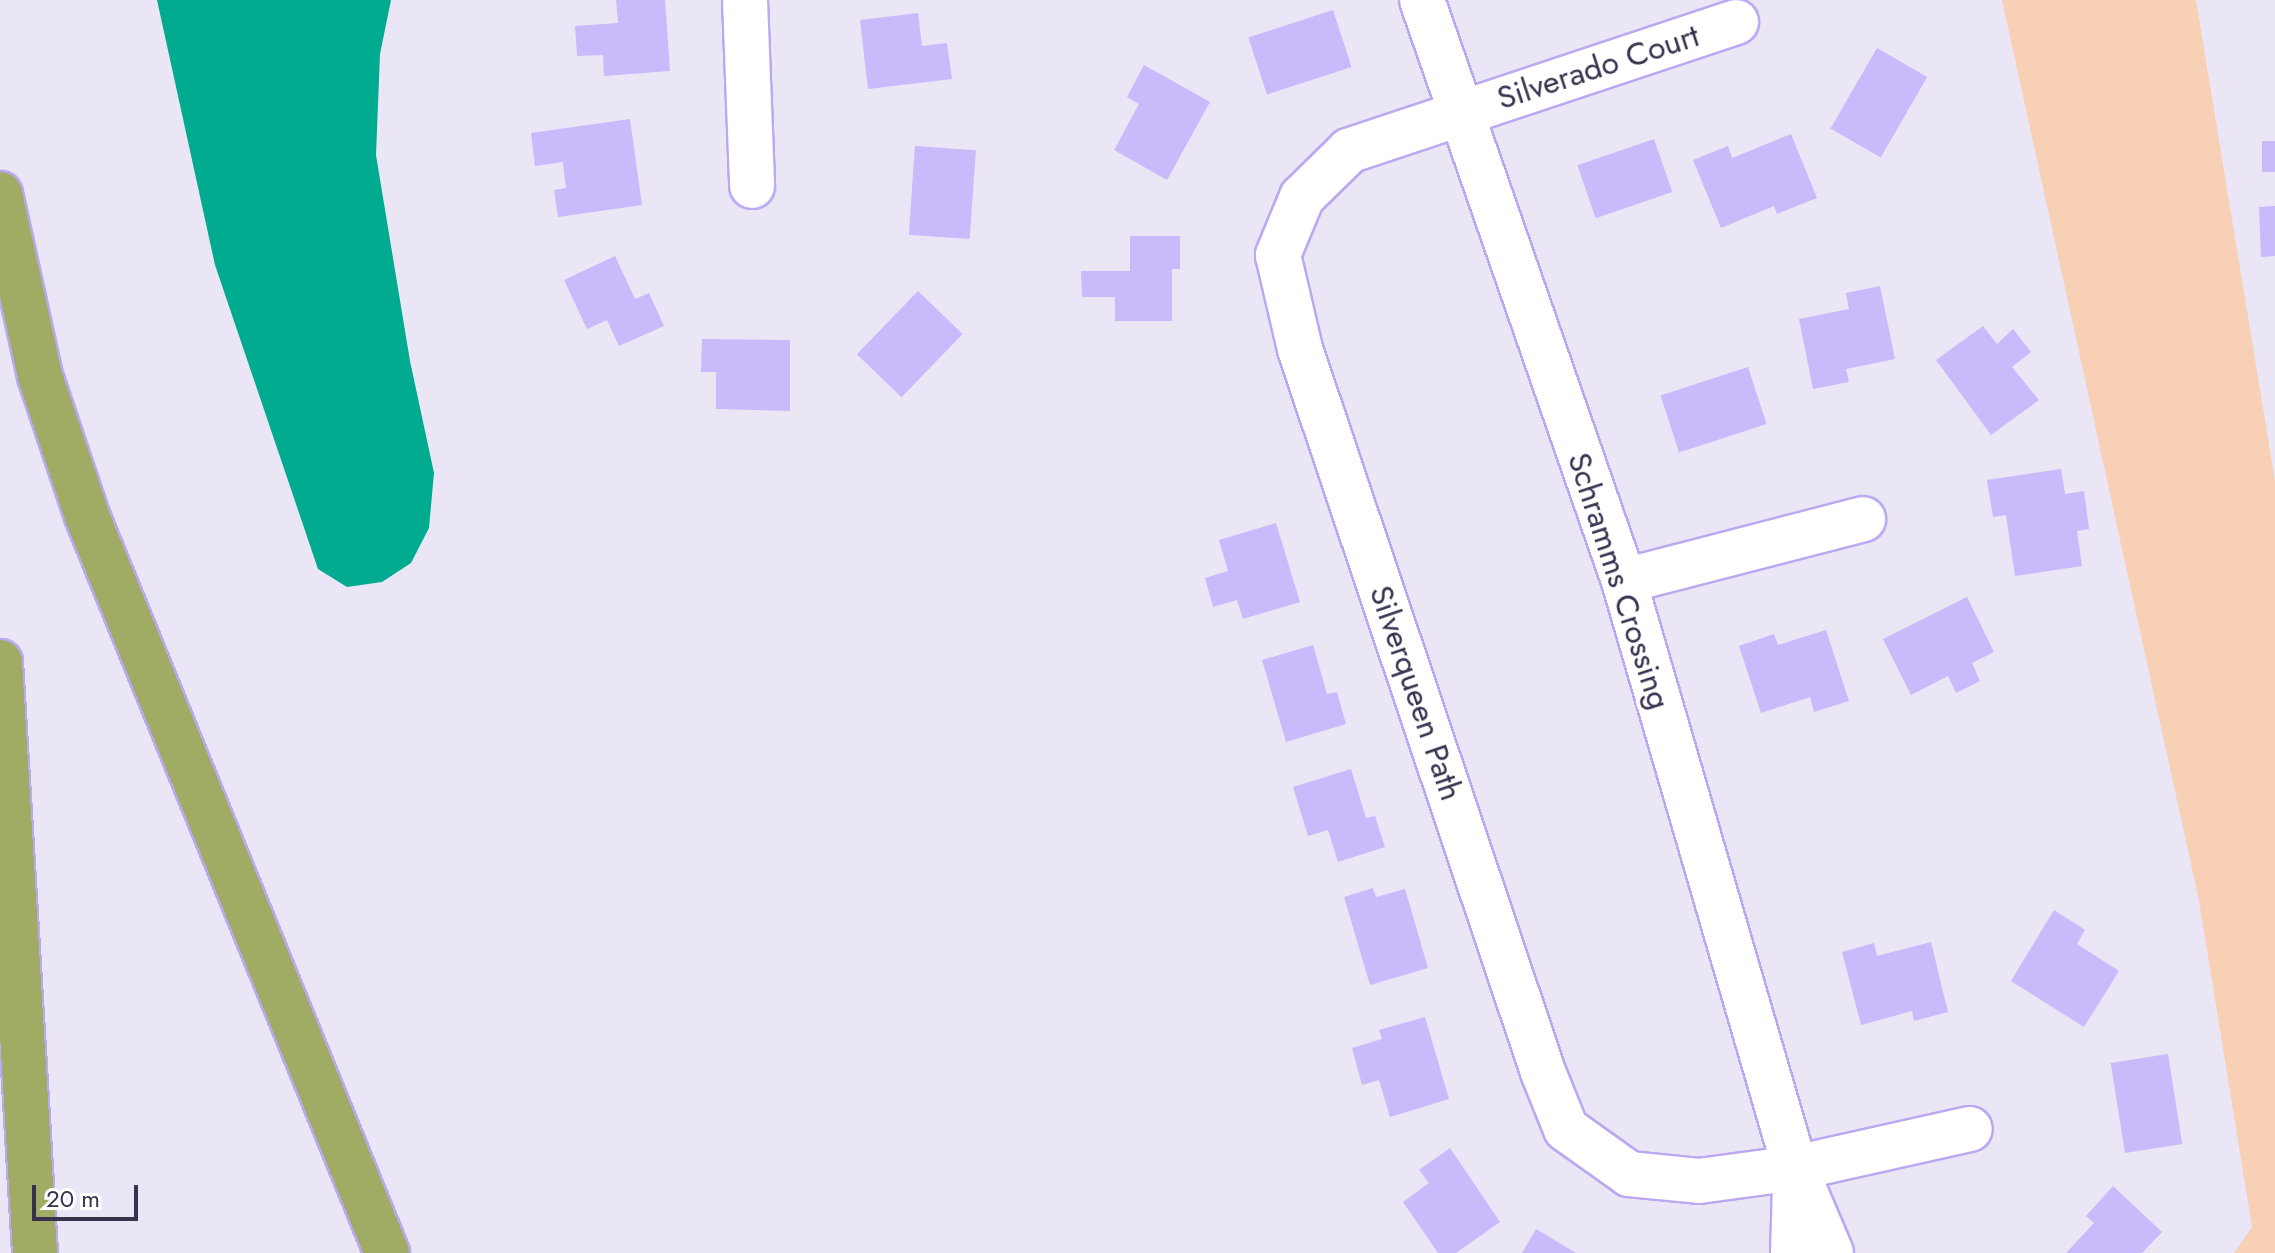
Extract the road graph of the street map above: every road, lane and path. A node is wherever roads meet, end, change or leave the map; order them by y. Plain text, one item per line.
1 (745, 0) edge
2 (1422, 0) edge
3 (1736, 22) dead end
4 (1460, 112) junction
5 (752, 186) dead end
6 (0, 194) edge
7 (1863, 519) dead end
8 (1624, 581) junction
9 (0, 662) edge
10 (1970, 1129) dead end
11 (1795, 1168) junction
12 (35, 1253) edge
13 (387, 1253) edge
14 (1793, 1253) edge
15 (1831, 1253) edge

1 - 5 street
2 - 4 street, Schramms Crossing
3 - 4 street, Silverado Court
4 - 8 street, Schramms Crossing
4 - 11 street, Silverqueen Path
6 - 13 highway
7 - 8 street
8 - 11 street, Schramms Crossing
9 - 12 highway
10 - 11 street, Silverqueen Path
11 - 14 street, Schramms Crossing
11 - 15 street, Schramms Crossing

